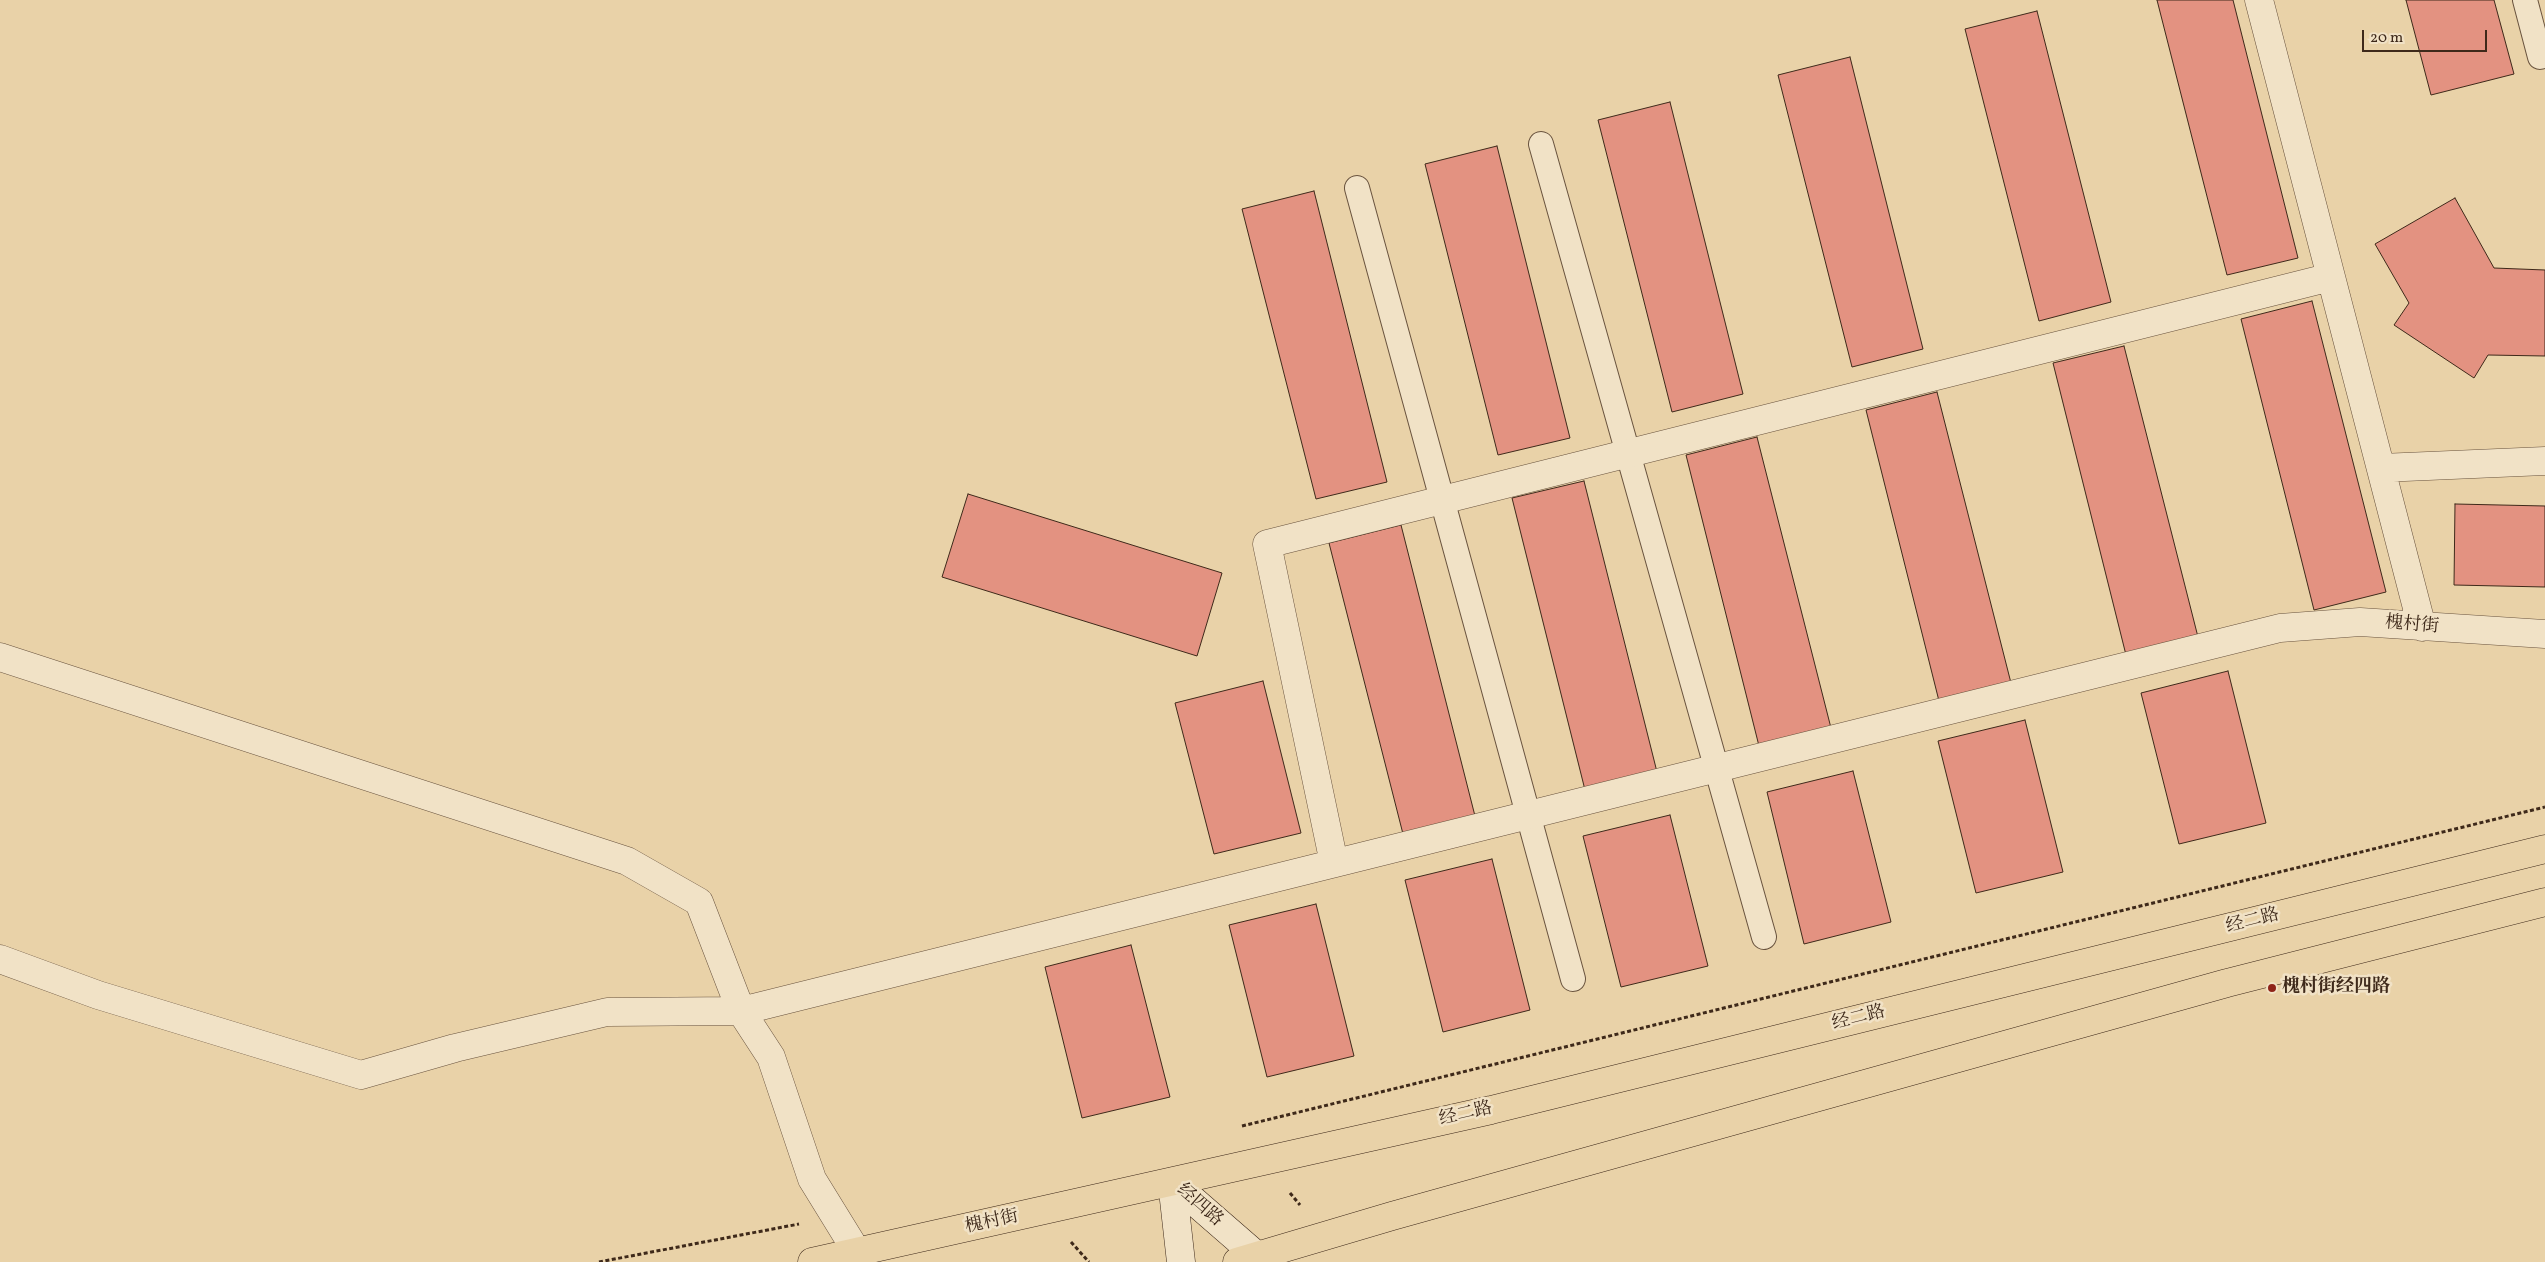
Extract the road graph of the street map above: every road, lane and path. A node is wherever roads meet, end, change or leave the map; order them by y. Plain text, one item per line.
1 (2259, 0) edge
2 (2526, 0) edge
3 (2540, 57) dead end
4 (1542, 144) dead end
5 (1357, 188) dead end
6 (2331, 277) junction
7 (1628, 453) junction
8 (2545, 461) edge
9 (2381, 468) junction
10 (1442, 499) junction
11 (2422, 627) junction
12 (2545, 634) edge
13 (0, 657) edge
14 (1717, 768) junction
15 (2545, 807) edge
16 (1528, 815) junction
17 (2545, 849) edge
18 (1334, 863) junction
19 (2545, 902) edge
20 (1764, 937) dead end
21 (0, 959) edge
22 (1573, 979) dead end
23 (740, 1012) junction
24 (1234, 1128) dead end
25 (1263, 1161) junction
26 (1172, 1182) junction
27 (835, 1217) junction
28 (1326, 1236) junction
29 (857, 1252) junction
30 (1253, 1260) edge
31 (599, 1262) edge
32 (812, 1262) edge
33 (1181, 1262) edge

1 - 6 street
2 - 3 lane
4 - 7 lane
5 - 10 lane
6 - 7 street
6 - 9 street
7 - 10 street
7 - 14 lane
8 - 9 street
9 - 11 street
10 - 16 lane
10 - 18 street
11 - 12 street, 槐村街
11 - 14 street, 槐村街
13 - 23 street
14 - 16 street, 槐村街
14 - 20 lane
15 - 24 path
16 - 18 street, 槐村街
16 - 22 lane
17 - 25 main road, 经二路
18 - 23 street, 槐村街
19 - 28 main road
21 - 23 street, 槐村街
23 - 27 street
25 - 26 main road, 经二路
25 - 28 path
26 - 29 main road, 槐村街
26 - 30 street, 经四路
26 - 33 street, 经四路
27 - 29 street
27 - 31 path
28 - 30 main road
29 - 32 main road, 槐村街

